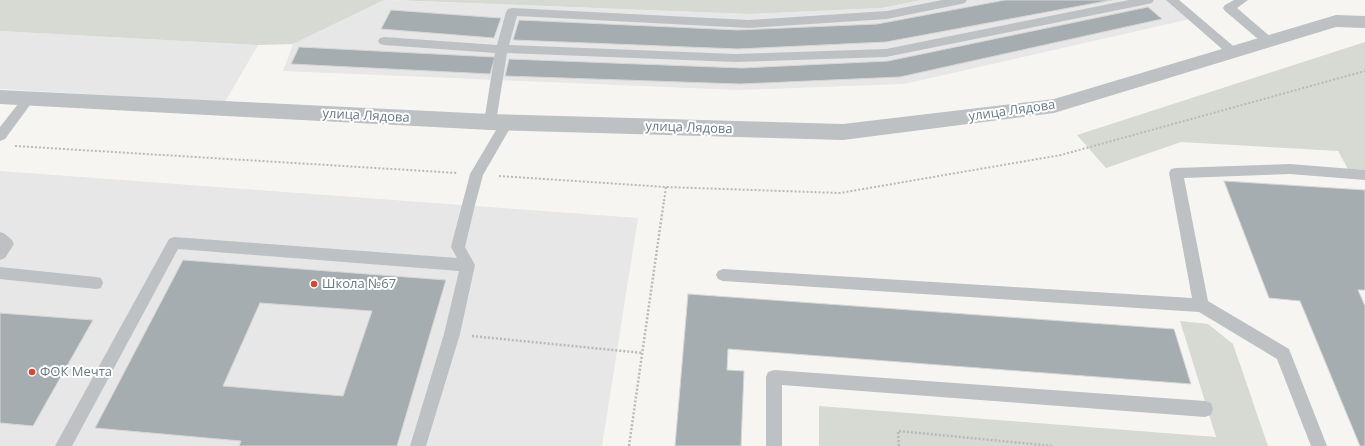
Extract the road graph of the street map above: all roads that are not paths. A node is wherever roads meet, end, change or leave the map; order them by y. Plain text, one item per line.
1 (961, 0) edge
2 (1148, 0) edge
3 (1172, 0) edge
4 (1242, 0) edge
5 (1365, 22) edge
6 (384, 41) dead end
7 (1269, 42) junction
8 (502, 49) junction
9 (1234, 53) junction
10 (0, 97) edge
11 (29, 98) junction
12 (499, 123) junction
13 (4, 141) edge
14 (1365, 175) edge
15 (0, 238) edge
16 (0, 254) edge
17 (468, 265) junction
18 (0, 273) edge
19 (723, 275) dead end
20 (96, 283) dead end
21 (1201, 305) junction
22 (1205, 409) dead end
23 (63, 446) edge
24 (418, 446) edge
25 (774, 446) edge
26 (1319, 446) edge

1 - 8 lane
2 - 8 lane
3 - 9 lane
4 - 7 lane
5 - 7 street, улица Лядова
6 - 8 lane
7 - 9 street, улица Лядова
8 - 12 lane
9 - 12 street, улица Лядова
10 - 11 street, улица Лядова
11 - 12 street, улица Лядова
11 - 13 lane
12 - 17 lane
14 - 21 lane
15 - 16 lane
17 - 23 lane
17 - 24 lane
18 - 20 lane
19 - 21 lane
21 - 26 lane
22 - 25 lane

